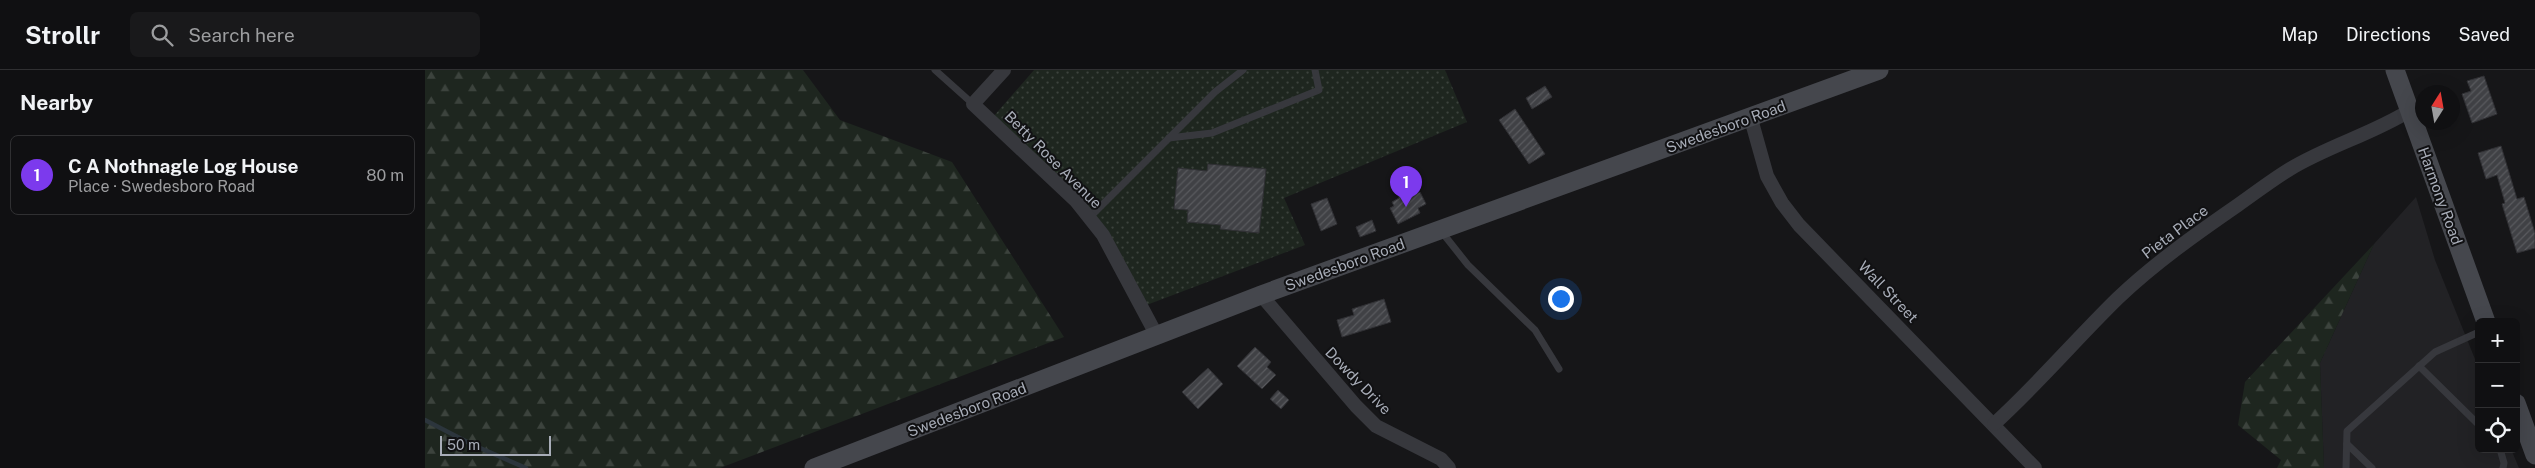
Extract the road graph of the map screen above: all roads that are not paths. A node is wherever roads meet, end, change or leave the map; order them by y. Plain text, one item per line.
1 (935, 70) edge
2 (1004, 70) edge
3 (1243, 70) edge
4 (1315, 70) edge
5 (1879, 70) edge
6 (2395, 70) edge
7 (973, 104) junction
8 (2409, 110) junction
9 (1751, 118) junction
10 (1169, 138) junction
11 (1089, 218) junction
12 (1441, 230) junction
13 (1261, 296) junction
14 (2485, 318) edge
15 (2475, 334) edge
16 (1157, 336) junction
17 (2419, 366) junction
18 (1559, 369) dead end
19 (2518, 408) edge
20 (2475, 421) edge
21 (1994, 424) junction
22 (2347, 444) junction
23 (2501, 453) edge
24 (2535, 455) edge
25 (814, 468) edge
26 (1449, 468) edge
27 (2035, 468) edge
28 (2346, 468) edge
29 (2372, 468) edge
30 (2503, 468) edge

1 - 7 lane
2 - 7 street
3 - 10 lane
4 - 10 lane
5 - 9 main road, Swedesboro Road
6 - 8 main road, Harmony Road
7 - 11 street, Betty Rose Avenue
8 - 14 main road, Harmony Road
8 - 21 street, Pieta Place
9 - 12 main road, Swedesboro Road
9 - 21 street, Wall Street
10 - 11 lane
11 - 16 street, Betty Rose Avenue
12 - 13 main road, Swedesboro Road
12 - 18 lane
13 - 16 main road, Swedesboro Road
13 - 26 street, Dowdy Drive
15 - 17 lane
16 - 25 main road, Swedesboro Road
17 - 20 lane
17 - 22 lane
19 - 24 main road
21 - 27 street, Wall Street
22 - 28 lane
22 - 29 lane
23 - 30 lane

